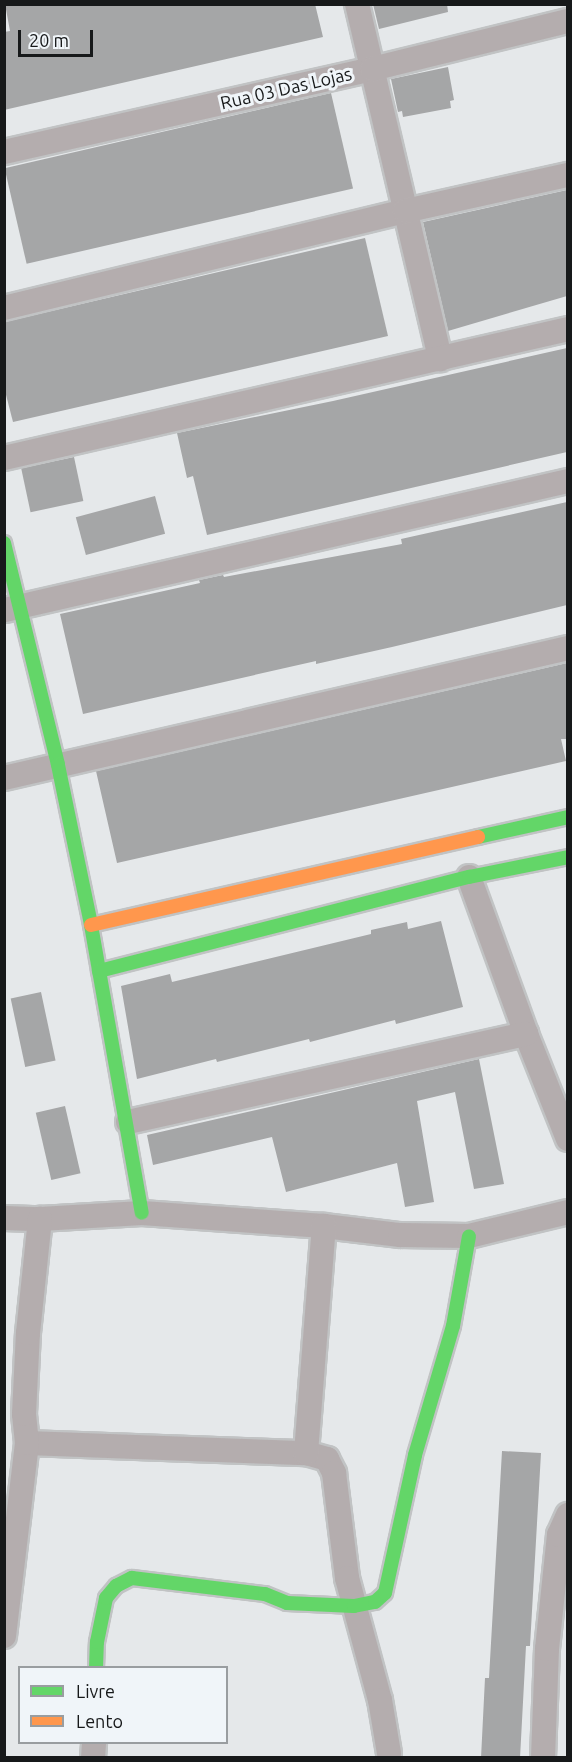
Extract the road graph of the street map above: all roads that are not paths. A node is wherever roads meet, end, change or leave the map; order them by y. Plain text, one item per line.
1 (357, 4) edge
2 (567, 21) edge
3 (372, 69) junction
4 (4, 152) edge
5 (567, 175) edge
6 (405, 211) junction
7 (4, 308) edge
8 (567, 328) edge
9 (440, 359) junction
10 (4, 458) edge
11 (567, 481) edge
12 (4, 543) edge
13 (12, 608) edge
14 (567, 648) edge
15 (58, 765) junction
16 (4, 778) edge
17 (567, 817) edge
18 (567, 857) edge
19 (469, 877) junction
20 (91, 925) junction
21 (99, 971) junction
22 (526, 1034) junction
23 (128, 1122) junction
24 (567, 1139) edge
25 (567, 1212) edge
26 (142, 1213) junction
27 (4, 1218) edge
28 (40, 1219) junction
29 (324, 1226) junction
30 (469, 1236) junction
31 (14, 1414) edge
32 (27, 1443) junction
33 (306, 1453) junction
34 (567, 1515) edge
35 (8, 1591) edge
36 (354, 1606) junction
37 (4, 1636) edge
38 (96, 1666) edge
39 (389, 1753) dead end
40 (543, 1758) edge

1 - 3 street
2 - 3 street, Rua 03 Das Lojas
3 - 4 street, Rua 03 Das Lojas
3 - 6 street
5 - 6 street
6 - 7 street
6 - 9 street
8 - 9 street
9 - 10 street
11 - 13 street
12 - 13 street
13 - 15 street
14 - 15 street
15 - 16 street
15 - 20 street
17 - 20 street
18 - 19 street
19 - 21 street
19 - 22 street
20 - 21 street
21 - 23 street
22 - 23 street
22 - 24 street
23 - 26 street
25 - 30 street
26 - 28 street
26 - 29 street
27 - 28 street
28 - 31 street
29 - 30 street
29 - 33 street
30 - 36 street
31 - 32 street
32 - 33 street
32 - 35 street
33 - 36 street
34 - 40 street
35 - 37 street
36 - 38 street
36 - 39 street

